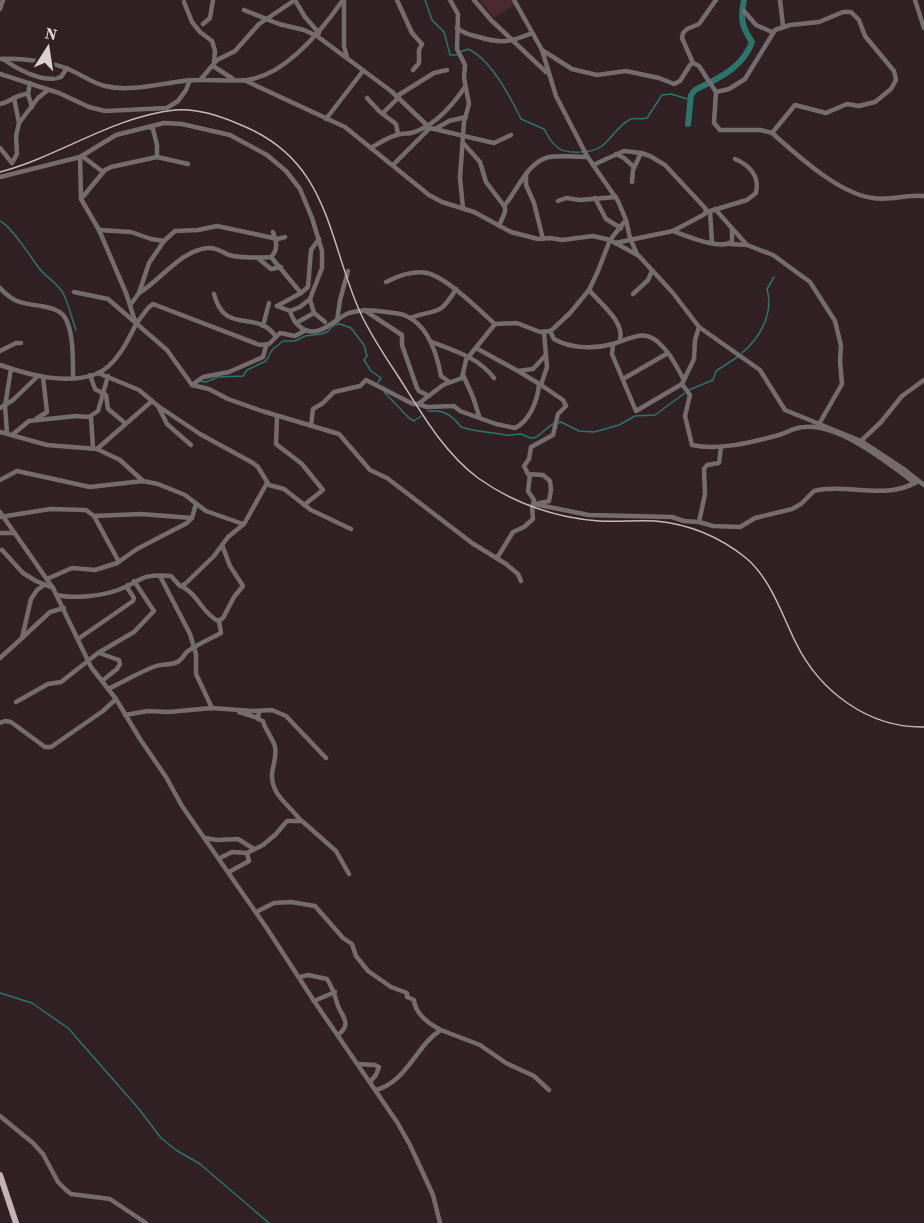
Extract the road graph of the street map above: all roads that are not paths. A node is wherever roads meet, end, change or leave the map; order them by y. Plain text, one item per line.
1 (3, 0) edge
2 (213, 0) edge
3 (295, 0) edge
4 (344, 0) edge
5 (397, 0) edge
6 (450, 0) edge
7 (474, 0) edge
8 (514, 0) edge
9 (716, 0) edge
10 (780, 0) edge
11 (915, 0) edge
12 (184, 2) dead end
13 (0, 9) edge
14 (244, 10) dead end
15 (744, 11) dead end
16 (305, 17) junction
17 (266, 19) junction
18 (203, 24) dead end
19 (783, 26) junction
20 (295, 28) junction
21 (457, 28) junction
22 (924, 28) edge
23 (772, 32) junction
24 (532, 33) junction
25 (318, 34) junction
26 (514, 40) junction
27 (542, 50) junction
28 (347, 57) junction
29 (2, 59) edge
30 (693, 63) junction
31 (213, 65) junction
32 (67, 68) junction
33 (413, 70) dead end
34 (447, 70) dead end
35 (363, 71) junction
36 (0, 74) edge
37 (547, 74) junction
38 (201, 79) junction
39 (190, 80) junction
40 (234, 80) junction
41 (244, 80) junction
42 (30, 83) junction
43 (465, 87) junction
44 (48, 90) junction
45 (716, 92) junction
46 (28, 94) junction
47 (398, 97) junction
48 (14, 98) junction
49 (368, 98) dead end
50 (0, 104) edge
51 (32, 107) junction
52 (383, 113) junction
53 (466, 117) junction
54 (326, 119) junction
55 (19, 123) junction
56 (149, 127) junction
57 (431, 127) junction
58 (772, 133) junction
59 (398, 134) junction
60 (511, 135) dead end
61 (464, 136) junction
62 (464, 144) junction
63 (0, 148) edge
64 (371, 148) junction
65 (641, 153) junction
66 (616, 154) junction
67 (81, 156) junction
68 (157, 157) junction
69 (588, 157) junction
70 (735, 159) dead end
71 (188, 164) dead end
72 (393, 165) junction
73 (592, 165) junction
74 (634, 167) junction
75 (103, 172) junction
76 (526, 174) junction
77 (0, 177) edge
78 (632, 182) dead end
79 (924, 196) edge
80 (616, 197) junction
81 (596, 198) junction
82 (81, 199) junction
83 (558, 201) dead end
84 (504, 206) junction
85 (463, 208) junction
86 (711, 211) junction
87 (626, 220) junction
88 (499, 226) junction
89 (621, 228) junction
90 (732, 228) junction
91 (99, 230) junction
92 (673, 231) junction
93 (273, 232) dead end
94 (285, 237) dead end
95 (275, 238) junction
96 (543, 238) junction
97 (630, 238) junction
98 (319, 239) junction
99 (164, 241) junction
100 (612, 241) junction
101 (712, 243) junction
102 (730, 243) junction
103 (747, 246) junction
104 (639, 256) junction
105 (256, 257) junction
106 (271, 257) junction
107 (280, 267) junction
108 (348, 271) dead end
109 (652, 271) junction
110 (386, 282) dead end
111 (0, 288) edge
112 (456, 289) junction
113 (589, 290) junction
114 (74, 291) dead end
115 (304, 291) junction
116 (314, 292) junction
117 (139, 293) junction
118 (214, 294) dead end
119 (633, 294) dead end
120 (310, 299) junction
121 (268, 303) dead end
122 (131, 304) junction
123 (290, 310) junction
124 (364, 310) junction
125 (314, 313) junction
126 (410, 318) junction
127 (337, 321) junction
128 (324, 322) dead end
129 (296, 323) junction
130 (136, 324) junction
131 (495, 324) junction
132 (263, 326) junction
133 (699, 327) junction
134 (306, 330) junction
135 (550, 331) junction
136 (544, 332) junction
137 (276, 337) junction
138 (620, 340) junction
139 (432, 342) junction
140 (21, 343) dead end
141 (614, 344) junction
142 (266, 346) junction
143 (600, 347) junction
144 (476, 348) junction
145 (0, 351) edge
146 (668, 353) junction
147 (612, 354) junction
148 (468, 356) junction
149 (545, 356) junction
150 (0, 365) edge
151 (11, 369) junction
152 (518, 371) junction
153 (98, 373) junction
154 (90, 375) junction
155 (463, 375) junction
156 (40, 376) junction
157 (108, 376) junction
158 (73, 377) junction
159 (494, 378) dead end
160 (623, 379) junction
161 (924, 380) edge
162 (448, 381) junction
163 (683, 381) junction
164 (192, 385) junction
165 (540, 385) junction
166 (103, 394) junction
167 (429, 396) junction
168 (152, 401) junction
169 (418, 404) junction
170 (158, 406) junction
171 (2, 407) edge
172 (277, 416) junction
173 (479, 416) junction
174 (91, 417) junction
175 (34, 420) junction
176 (125, 423) junction
177 (819, 424) junction
178 (311, 426) junction
179 (0, 432) edge
180 (10, 434) junction
181 (861, 441) junction
182 (191, 445) dead end
183 (721, 447) junction
184 (95, 448) junction
185 (530, 475) junction
186 (0, 480) edge
187 (143, 481) junction
188 (916, 482) junction
189 (267, 483) junction
190 (924, 485) edge
191 (196, 504) junction
192 (535, 504) junction
193 (304, 505) junction
194 (1, 515) edge
195 (94, 516) junction
196 (192, 518) junction
197 (699, 522) junction
198 (243, 524) junction
199 (351, 529) dead end
200 (0, 533) edge
201 (14, 533) junction
202 (222, 545) junction
203 (1, 549) edge
204 (497, 558) junction
205 (119, 562) junction
206 (28, 576) junction
207 (160, 576) junction
208 (46, 577) junction
209 (134, 581) junction
210 (521, 581) dead end
211 (44, 585) junction
212 (128, 585) junction
213 (182, 586) junction
214 (53, 588) junction
215 (57, 596) junction
216 (64, 608) junction
217 (219, 621) junction
218 (21, 638) junction
219 (78, 639) junction
220 (194, 648) junction
221 (98, 653) junction
222 (0, 658) edge
223 (88, 661) junction
224 (102, 681) junction
225 (108, 689) junction
226 (116, 699) junction
227 (16, 702) dead end
228 (212, 708) junction
229 (234, 709) junction
230 (259, 711) junction
231 (125, 715) junction
232 (258, 718) junction
233 (0, 723) edge
234 (326, 758) dead end
235 (301, 821) junction
236 (205, 838) junction
237 (254, 849) junction
238 (247, 853) junction
239 (220, 858) junction
240 (229, 872) junction
241 (349, 874) dead end
242 (256, 912) junction
243 (300, 978) junction
244 (335, 992) junction
245 (314, 1001) junction
246 (439, 1029) dead end
247 (338, 1035) junction
248 (358, 1064) junction
249 (370, 1082) junction
250 (375, 1090) junction
251 (549, 1090) dead end
252 (0, 1116) edge
253 (0, 1175) edge
254 (16, 1223) edge
255 (146, 1223) edge
256 (440, 1223) edge

1 - 13 street
2 - 18 street
3 - 16 street
3 - 17 street
4 - 25 street
4 - 28 street
5 - 33 street
6 - 21 street
7 - 26 street
8 - 24 street
9 - 30 street
10 - 19 street
11 - 22 street
12 - 31 street
14 - 17 street
15 - 23 street
16 - 20 street
16 - 25 street
17 - 20 street
17 - 31 street
19 - 23 street
19 - 58 street
20 - 25 street
21 - 26 street
21 - 43 street
23 - 45 street
24 - 26 street
24 - 27 street
25 - 28 street
25 - 41 street
26 - 37 street
27 - 30 street
27 - 37 street
28 - 35 street
29 - 32 street
29 - 32 street
30 - 45 street
31 - 38 street
31 - 40 street
32 - 39 street
34 - 47 street
35 - 47 street
35 - 54 street
36 - 42 street
37 - 69 street
38 - 39 street
38 - 40 street
39 - 44 street
40 - 41 street
41 - 54 street
42 - 44 street
42 - 46 street
43 - 53 street
43 - 57 street
44 - 51 street
45 - 58 street
46 - 48 street
46 - 51 street
47 - 52 street
47 - 57 street
48 - 50 street
48 - 55 street
49 - 52 street
51 - 55 street
52 - 59 street
53 - 57 street
53 - 61 street
54 - 64 street
55 - 63 street
56 - 67 street
56 - 68 street
56 - 98 street
57 - 59 street
57 - 61 street
57 - 72 street
58 - 79 street
59 - 64 street
60 - 61 street
61 - 62 street
62 - 84 street
62 - 85 street
64 - 72 street
65 - 66 street
65 - 74 street
65 - 86 street
66 - 73 street
66 - 74 street
67 - 75 street
67 - 77 street
67 - 82 street
68 - 71 street
68 - 75 street
69 - 73 street
69 - 76 street
70 - 86 street
72 - 85 street
73 - 80 street
74 - 78 street
75 - 82 street
76 - 84 street
76 - 96 street
80 - 81 street
80 - 87 street
81 - 83 street
81 - 89 street
82 - 91 street
84 - 88 street
85 - 88 street
86 - 90 street
86 - 92 street
86 - 101 street
87 - 89 street
87 - 97 street
88 - 96 street
89 - 100 street
90 - 102 street
90 - 103 street
91 - 99 street
91 - 122 street
92 - 97 street
92 - 101 street
93 - 95 street
94 - 95 street
95 - 99 street
95 - 106 street
96 - 100 street
97 - 100 street
97 - 104 street
98 - 115 street
98 - 116 street
99 - 117 street
100 - 104 street
100 - 113 street
101 - 102 street
102 - 103 street
103 - 177 street
104 - 109 street
105 - 106 street
105 - 107 street
105 - 117 street
106 - 107 street
107 - 115 street
108 - 127 street
109 - 119 street
109 - 133 street
110 - 112 street
111 - 158 street
112 - 126 street
112 - 131 street
113 - 135 street
113 - 138 street
114 - 130 street
115 - 116 street
115 - 123 street
116 - 120 street
117 - 122 street
118 - 132 street
120 - 123 street
120 - 125 street
121 - 132 street
122 - 130 street
123 - 129 street
124 - 126 street
124 - 127 street
124 - 167 street
125 - 128 street
125 - 129 street
126 - 139 street
127 - 134 street
129 - 134 street
130 - 142 street
130 - 153 street
130 - 164 street
131 - 136 street
131 - 144 street
132 - 137 street
133 - 163 street
133 - 177 street
134 - 137 street
135 - 136 street
135 - 143 street
136 - 149 street
137 - 142 street
138 - 141 street
138 - 146 street
139 - 148 street
139 - 162 street
140 - 145 street
141 - 143 street
141 - 147 street
142 - 164 street
143 - 147 street
144 - 148 street
144 - 152 street
146 - 160 street
146 - 163 street
147 - 160 street
148 - 155 street
148 - 159 street
149 - 152 street
149 - 165 street
150 - 151 street
151 - 156 street
151 - 171 street
152 - 165 street
153 - 154 street
153 - 157 street
154 - 158 street
154 - 166 street
155 - 162 street
155 - 173 street
156 - 158 street
156 - 171 street
156 - 175 street
157 - 166 street
157 - 168 street
160 - 163 street
161 - 181 street
162 - 167 street
163 - 183 street
164 - 172 street
165 - 173 street
165 - 185 street
166 - 174 street
166 - 176 street
167 - 169 street
168 - 170 street
168 - 176 street
169 - 173 street
169 - 178 street
170 - 182 street
170 - 189 street
171 - 180 street
172 - 178 street
172 - 193 street
174 - 175 street
174 - 184 street
175 - 180 street
176 - 184 street
177 - 181 street
178 - 204 street
179 - 180 street
180 - 184 street
181 - 188 street
183 - 188 street
183 - 197 street
184 - 187 street
185 - 192 street
185 - 192 street
186 - 187 street
187 - 191 street
188 - 190 street
188 - 197 street
189 - 193 street
189 - 198 street
191 - 196 street
191 - 198 street
192 - 197 street
192 - 204 street
193 - 199 street
194 - 195 street
194 - 201 street
195 - 196 street
195 - 205 street
196 - 205 street
198 - 202 street
200 - 201 street
201 - 208 street
202 - 213 street
202 - 217 street
203 - 206 street
204 - 210 street
205 - 208 street
206 - 208 street
206 - 211 street
207 - 209 street
207 - 213 street
207 - 220 street
208 - 214 street
209 - 212 street
209 - 221 street
211 - 214 street
211 - 218 street
212 - 215 street
212 - 219 street
213 - 217 street
214 - 215 street
215 - 216 street
216 - 218 street
216 - 219 street
217 - 220 street
218 - 222 street
219 - 223 street
220 - 225 street
220 - 228 street
221 - 223 street
221 - 224 street
223 - 224 street
223 - 227 street
224 - 225 street
225 - 226 street
226 - 231 street
226 - 233 street
228 - 229 street
228 - 231 street
229 - 230 street
229 - 232 street
230 - 232 street
230 - 234 street
231 - 236 street
232 - 235 street
235 - 237 street
235 - 241 street
236 - 237 street
236 - 239 street
237 - 238 street
238 - 239 street
238 - 240 street
239 - 240 street
240 - 242 street
242 - 243 street
242 - 246 street
243 - 244 street
243 - 245 street
244 - 245 street
244 - 247 street
245 - 247 street
247 - 248 street
248 - 249 street
248 - 249 street
249 - 250 street
250 - 251 street
250 - 256 street
252 - 255 street
253 - 254 main road

